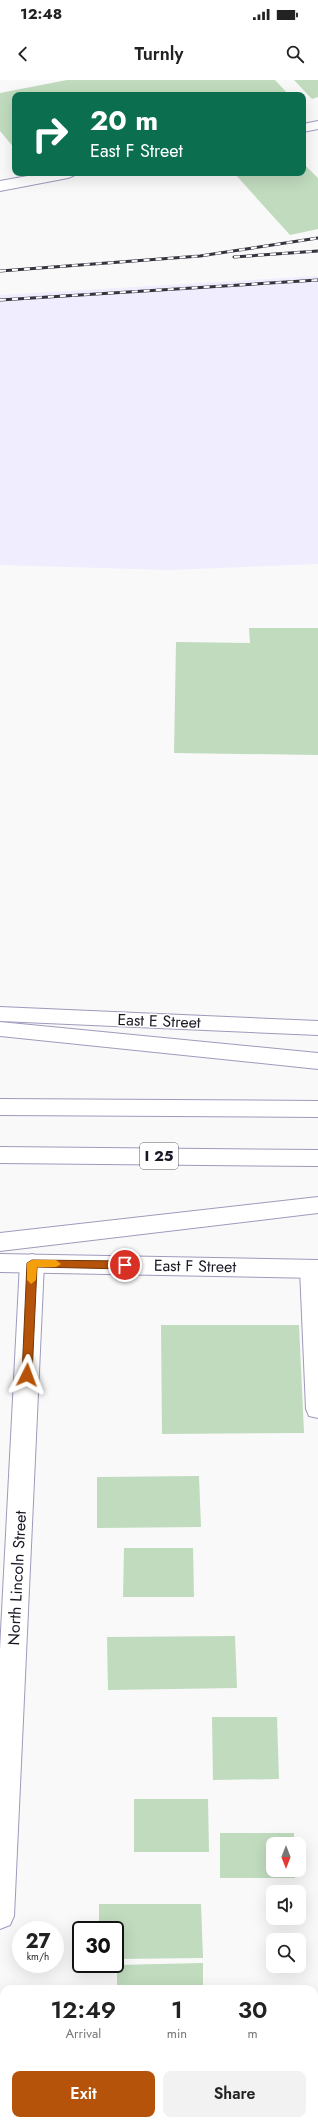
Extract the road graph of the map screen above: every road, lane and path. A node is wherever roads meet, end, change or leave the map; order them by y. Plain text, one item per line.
1 (318, 125) edge
2 (306, 127) edge
3 (52, 176) edge
4 (0, 186) edge
5 (0, 1014) edge
6 (318, 1028) edge
7 (0, 1029) edge
8 (318, 1060) edge
9 (0, 1107) edge
10 (318, 1109) edge
11 (0, 1155) edge
12 (318, 1158) edge
13 (318, 1205) edge
14 (0, 1242) edge
15 (0, 1263) edge
16 (32, 1263) junction
17 (315, 1269) edge
18 (318, 1409) edge
19 (0, 1916) edge

1 - 2 main road
3 - 4 main road
5 - 6 main road, East E Street
7 - 8 main road
9 - 10 main road
11 - 12 main road, I 25
13 - 14 main road
15 - 16 main road, East F Street
16 - 17 main road, East F Street
16 - 19 main road, North Lincoln Street
17 - 18 main road

